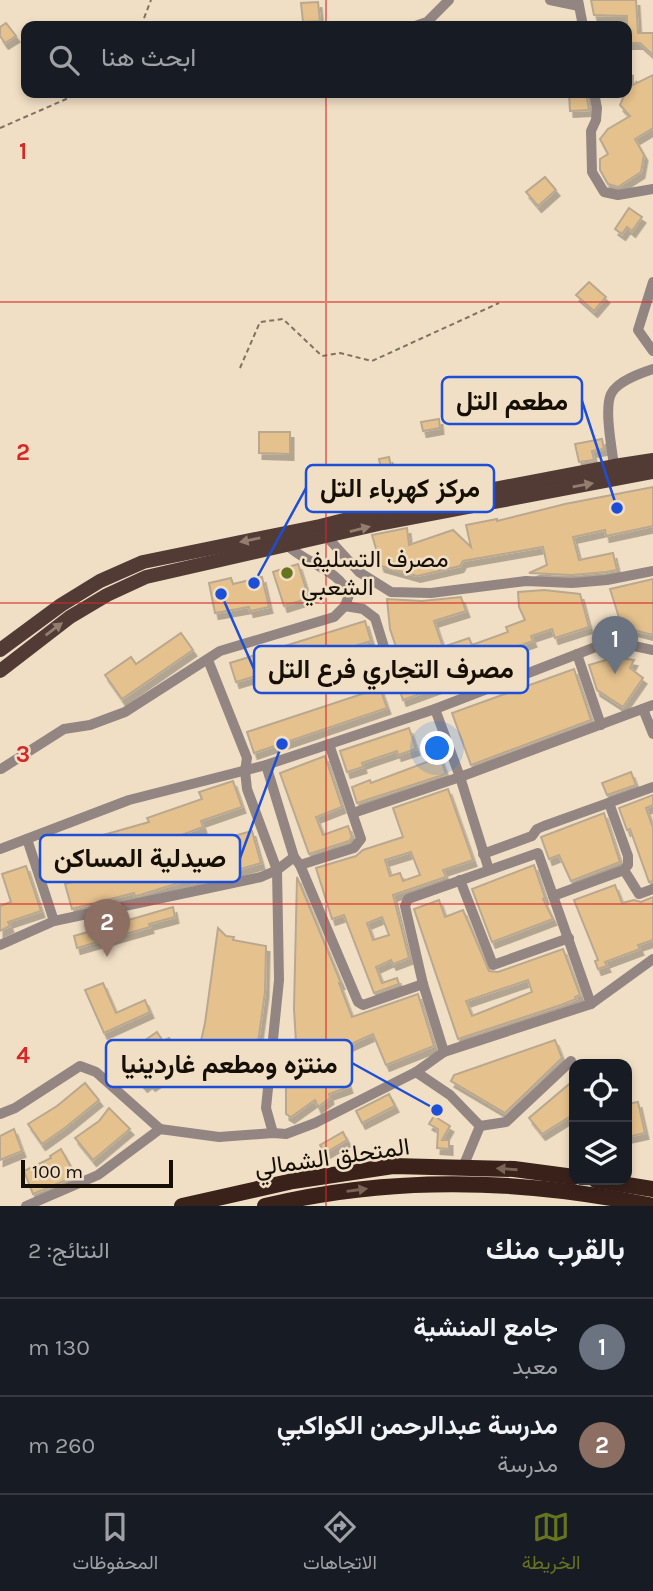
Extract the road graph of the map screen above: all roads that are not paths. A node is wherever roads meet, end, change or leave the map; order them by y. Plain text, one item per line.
1 (449, 0) edge
2 (550, 0) edge
3 (579, 3) edge
4 (428, 21) edge
5 (582, 21) edge
6 (595, 98) edge
7 (653, 189) edge
8 (653, 282) edge
9 (653, 351) edge
10 (653, 369) edge
11 (653, 460) edge
12 (614, 466) junction
13 (653, 472) edge
14 (327, 537) junction
15 (287, 545) junction
16 (653, 571) edge
17 (345, 606) junction
18 (0, 650) edge
19 (653, 650) edge
20 (578, 654) junction
21 (208, 660) junction
22 (389, 663) dead end
23 (0, 671) edge
24 (648, 707) edge
25 (435, 709) junction
26 (601, 724) junction
27 (653, 734) edge
28 (329, 744) junction
29 (266, 765) junction
30 (1, 769) edge
31 (245, 771) junction
32 (460, 777) junction
33 (653, 787) edge
34 (609, 803) junction
35 (353, 813) junction
36 (532, 835) junction
37 (27, 839) junction
38 (0, 849) edge
39 (537, 853) junction
40 (483, 854) junction
41 (297, 861) junction
42 (277, 870) junction
43 (489, 870) junction
44 (624, 870) junction
45 (460, 880) junction
46 (653, 889) edge
47 (553, 896) junction
48 (54, 921) junction
49 (569, 938) junction
50 (0, 945) edge
51 (653, 959) edge
52 (423, 984) junction
53 (591, 1004) junction
54 (444, 1052) junction
55 (569, 1062) edge
56 (416, 1072) junction
57 (0, 1114) edge
58 (480, 1126) junction
59 (160, 1129) junction
60 (273, 1133) junction
61 (463, 1167) junction
62 (569, 1176) edge
63 (628, 1185) edge
64 (653, 1189) edge
65 (26, 1206) edge
66 (182, 1206) edge
67 (265, 1206) edge
68 (653, 1206) edge

1 - 4 street
2 - 3 street
3 - 5 street
6 - 7 street
8 - 9 street
10 - 12 street
11 - 12 main road
12 -> 18 main road
14 -> 13 main road
14 - 15 main road
14 - 16 street
15 - 17 street
23 -> 15 main road
17 - 21 street
17 - 22 street
19 - 20 street
20 - 25 street
20 - 26 street
21 - 30 street
21 - 31 street
24 - 26 street
24 - 27 street
25 - 28 street
25 - 32 street
26 - 32 street
28 - 29 street
28 - 35 street
29 - 31 street
29 - 41 street
31 - 37 street
31 - 42 street
32 - 35 street
32 - 40 street
33 - 34 street
34 - 36 street
34 - 44 street
35 - 41 street
36 - 39 street
36 - 40 street
37 - 38 street
37 - 48 street
39 - 43 street
39 - 47 street
40 - 43 street
41 - 42 street
41 - 52 street
42 - 48 street
42 - 60 street
43 - 45 street
44 - 46 street
44 - 47 street
45 - 49 street
45 - 52 street
47 - 49 street
48 - 50 street
49 - 53 street
51 - 53 street
52 - 54 street
53 - 54 street
54 - 56 street
55 - 58 street
56 - 58 street
56 - 60 street
57 - 59 street
58 - 61 street
59 - 60 street
59 - 65 street
62 -> 61 highway, المتحلق الشمالي
61 - 66 highway, المتحلق الشمالي
63 - 64 highway
67 -> 68 highway, المتحلق الشمالي

